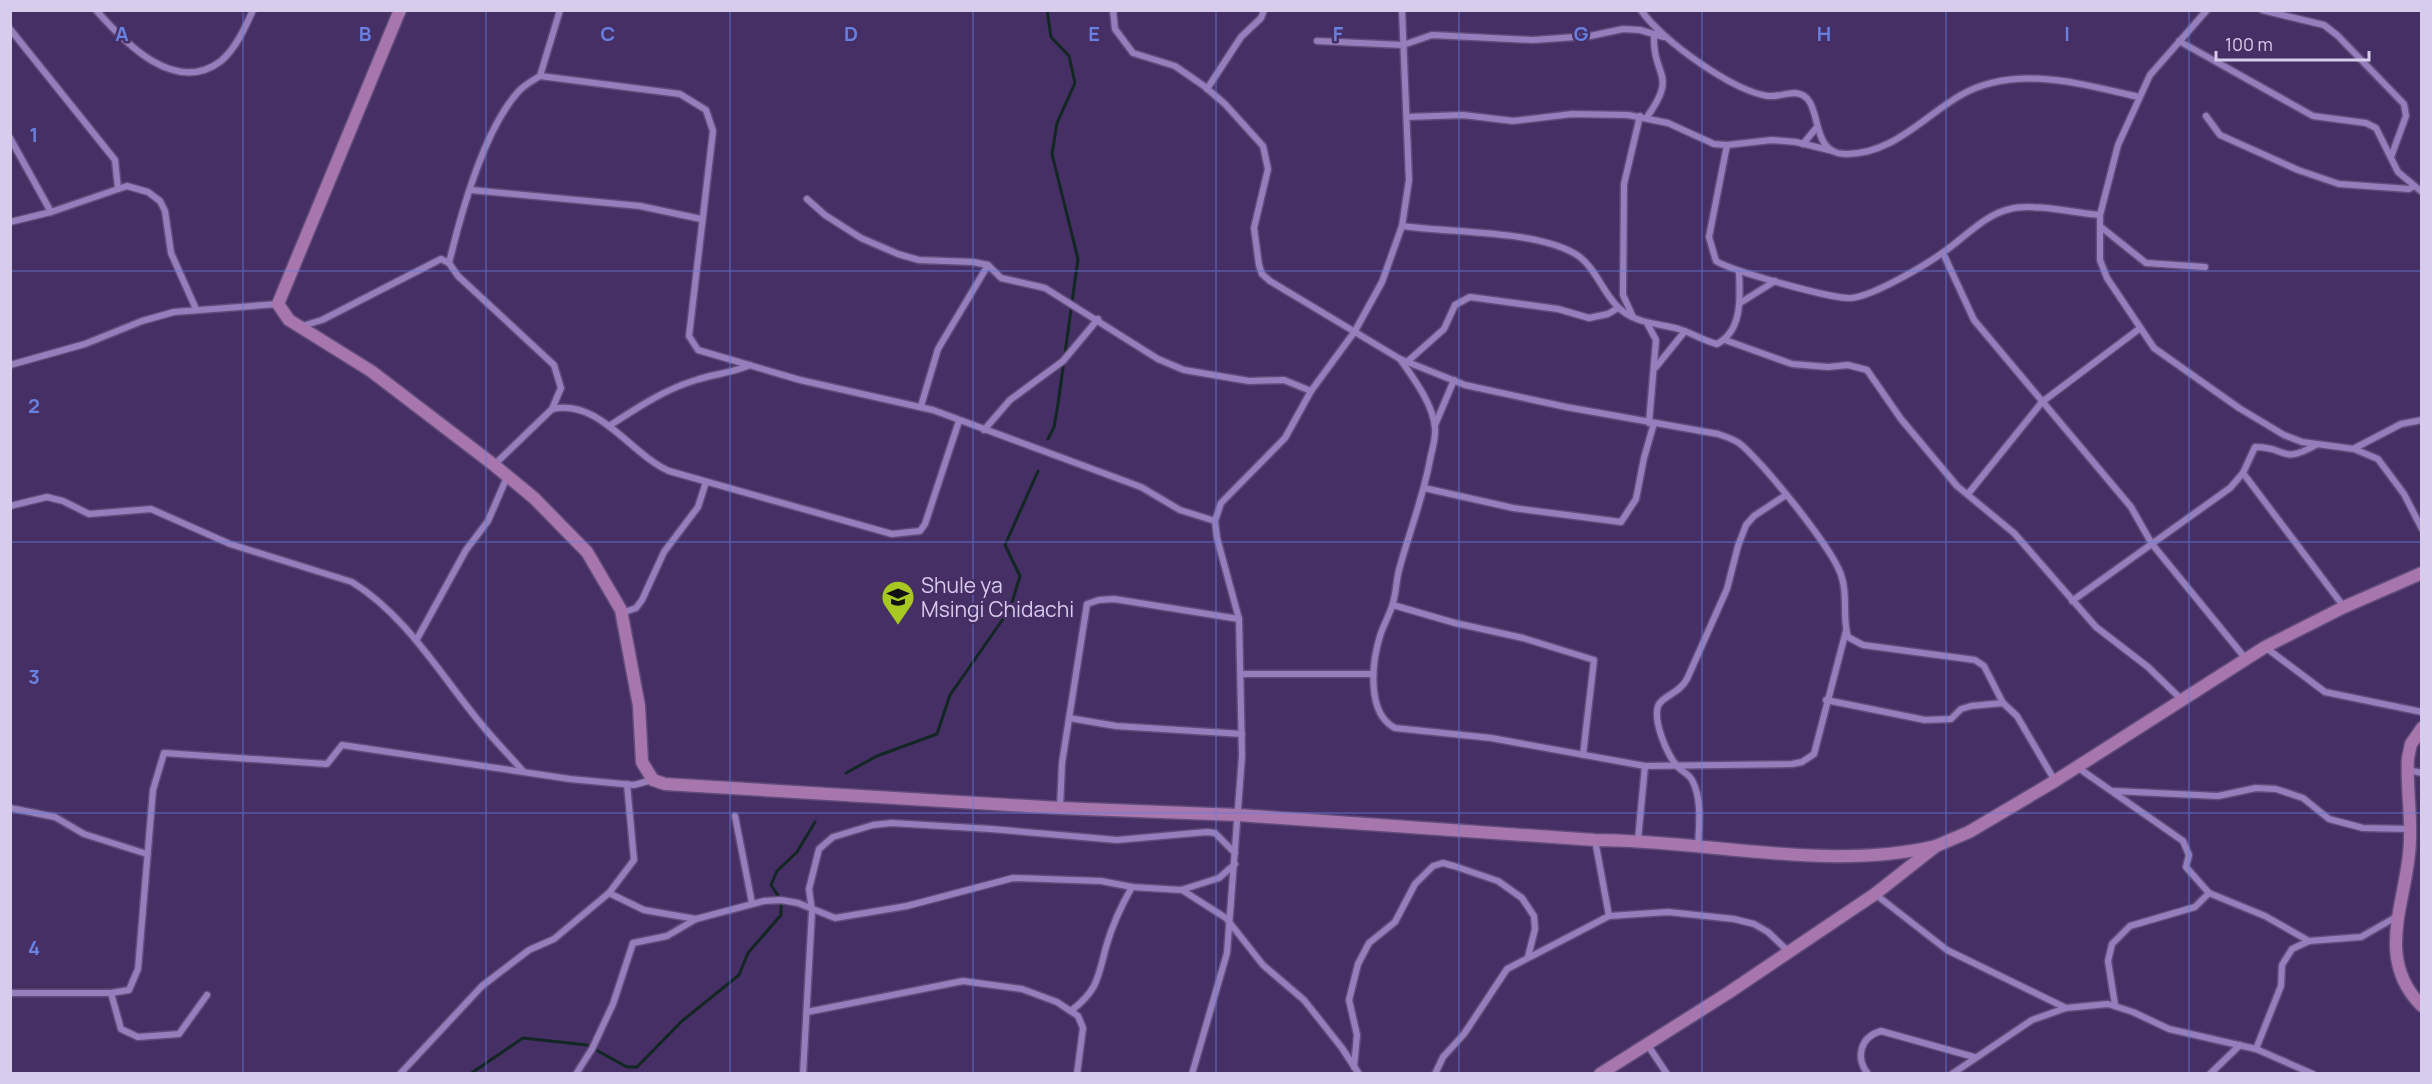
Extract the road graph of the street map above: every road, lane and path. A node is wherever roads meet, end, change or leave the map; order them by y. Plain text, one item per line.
1 (96, 10) edge
2 (254, 10) edge
3 (400, 10) edge
4 (560, 10) edge
5 (1264, 10) edge
6 (1402, 10) edge
7 (1641, 10) edge
8 (2207, 10) edge
9 (2262, 10) edge
10 (1114, 11) edge
11 (10, 29) edge
12 (1654, 34) junction
13 (1667, 38) junction
14 (1317, 41) dead end
15 (2180, 41) junction
16 (1403, 45) junction
17 (540, 75) junction
18 (1207, 89) junction
19 (2139, 98) junction
20 (1643, 116) junction
21 (2206, 116) dead end
22 (1407, 117) junction
23 (1817, 127) junction
24 (10, 138) edge
25 (1803, 144) junction
26 (1728, 146) junction
27 (1834, 152) junction
28 (2391, 158) junction
29 (2414, 186) junction
30 (118, 189) junction
31 (471, 190) junction
32 (2421, 192) edge
33 (807, 199) dead end
34 (51, 212) junction
35 (2100, 215) junction
36 (702, 219) junction
37 (10, 222) edge
38 (1402, 226) junction
39 (2101, 227) junction
40 (1942, 253) junction
41 (449, 264) junction
42 (988, 265) junction
43 (2205, 267) dead end
44 (1739, 272) junction
45 (1776, 281) junction
46 (1740, 303) junction
47 (278, 304) junction
48 (1618, 308) junction
49 (196, 309) junction
50 (1633, 318) junction
51 (1098, 319) junction
52 (1647, 323) junction
53 (299, 327) junction
54 (2139, 329) junction
55 (1355, 331) junction
56 (1685, 331) junction
57 (1725, 340) junction
58 (1403, 360) junction
59 (10, 365) edge
60 (750, 365) junction
61 (1654, 370) junction
62 (1454, 380) junction
63 (1311, 392) junction
64 (2042, 402) junction
65 (921, 406) junction
66 (552, 409) junction
67 (2421, 420) edge
68 (959, 421) junction
69 (1651, 423) junction
70 (1435, 425) junction
71 (609, 426) junction
72 (984, 430) junction
73 (2316, 445) junction
74 (2354, 449) junction
75 (495, 465) junction
76 (2243, 473) junction
77 (507, 477) junction
78 (706, 482) junction
79 (1424, 488) junction
80 (1968, 494) junction
81 (1786, 495) junction
82 (10, 506) edge
83 (1215, 521) junction
84 (2421, 529) edge
85 (2152, 544) junction
86 (2421, 573) edge
87 (2072, 601) junction
88 (1393, 605) junction
89 (2344, 607) junction
90 (622, 613) junction
91 (1239, 618) junction
92 (1846, 630) junction
93 (417, 639) junction
94 (2265, 648) junction
95 (2247, 660) junction
96 (1241, 674) junction
97 (1373, 674) junction
98 (1826, 700) junction
99 (2183, 700) junction
100 (2003, 703) junction
101 (2421, 712) edge
102 (1069, 718) junction
103 (2421, 728) edge
104 (1242, 734) junction
105 (1583, 755) junction
106 (1645, 766) junction
107 (2077, 766) junction
108 (1677, 767) junction
109 (522, 770) junction
110 (2408, 770) junction
111 (2421, 773) edge
112 (652, 780) junction
113 (2055, 781) junction
114 (627, 784) junction
115 (2114, 791) junction
116 (10, 808) edge
117 (1060, 808) junction
118 (1238, 815) junction
119 (735, 816) dead end
120 (2409, 829) junction
121 (1595, 840) junction
122 (1638, 840) junction
123 (1698, 846) junction
124 (1936, 846) junction
125 (1235, 853) junction
126 (147, 854) junction
127 (1234, 864) junction
128 (1132, 887) junction
129 (1181, 890) junction
130 (609, 893) junction
131 (2209, 893) junction
132 (1875, 894) junction
133 (753, 903) junction
134 (812, 911) junction
135 (1609, 916) junction
136 (2396, 917) junction
137 (696, 919) junction
138 (1231, 924) junction
139 (2308, 941) junction
140 (1790, 952) junction
141 (1528, 957) junction
142 (10, 993) edge
143 (111, 993) junction
144 (207, 995) dead end
145 (2115, 1005) junction
146 (2421, 1006) edge
147 (2066, 1008) junction
148 (1072, 1010) junction
149 (807, 1012) junction
150 (1647, 1044) junction
151 (2240, 1045) junction
152 (2256, 1049) junction
153 (1974, 1057) junction
154 (1357, 1070) edge
155 (400, 1074) edge
156 (576, 1074) edge
157 (802, 1074) edge
158 (1077, 1074) edge
159 (1192, 1074) edge
160 (1435, 1074) edge
161 (1600, 1074) edge
162 (1667, 1074) edge
163 (1868, 1074) edge
164 (1952, 1074) edge
165 (2210, 1074) edge
166 (2313, 1074) edge

1 - 2 street
3 - 47 street
4 - 17 street
5 - 18 street
6 - 16 street
7 - 13 street
8 - 15 street
9 - 28 street
10 - 18 street
11 - 30 street
12 - 13 street
12 - 16 street
12 - 20 street
13 - 23 street
14 - 16 street
15 - 19 street
15 - 28 street
16 - 22 street
17 - 31 street
17 - 36 street
18 - 55 street
19 - 27 street
19 - 35 street
20 - 22 street
20 - 26 street
20 - 50 street
21 - 29 street
22 - 38 street
23 - 25 street
23 - 27 street
24 - 34 street
25 - 26 street
25 - 27 street
26 - 44 street
28 - 29 street
29 - 32 street
30 - 34 street
30 - 49 street
31 - 36 street
31 - 41 street
33 - 42 street
34 - 37 street
35 - 39 street
35 - 40 street
36 - 60 street
38 - 48 street
38 - 55 street
39 - 43 street
39 - 54 street
40 - 45 street
40 - 64 street
41 - 53 street
41 - 66 street
42 - 51 street
42 - 65 street
44 - 45 street
44 - 46 street
45 - 46 street
46 - 57 street
47 - 49 street
47 - 53 street
48 - 50 street
48 - 58 street
49 - 59 street
50 - 52 street
51 - 63 street
51 - 72 street
52 - 56 street
52 - 61 street
53 - 75 street
54 - 64 street
54 - 73 street
55 - 58 street
55 - 63 street
56 - 57 street
56 - 61 street
57 - 80 street
58 - 62 street
58 - 70 street
60 - 65 street
60 - 71 street
61 - 69 street
62 - 69 street
62 - 70 street
63 - 83 street
64 - 80 street
64 - 85 street
65 - 68 street
66 - 71 street
66 - 75 street
67 - 74 street
68 - 72 street
68 - 78 street
69 - 79 street
69 - 81 street
70 - 79 street
71 - 78 street
72 - 83 street
73 - 74 street
73 - 76 street
74 - 84 street
75 - 77 street
76 - 85 street
76 - 89 street
77 - 90 street
77 - 93 street
78 - 90 street
79 - 88 street
80 - 87 street
81 - 92 street
81 - 108 street
82 - 93 street
83 - 91 street
85 - 87 street
85 - 95 street
86 - 89 street
87 - 99 street
88 - 97 street
88 - 105 street
89 - 94 street
90 - 112 street
91 - 96 street
91 - 102 street
92 - 98 street
92 - 100 street
93 - 109 street
94 - 95 street
94 - 101 street
95 - 99 street
96 - 97 street
96 - 104 street
97 - 105 street
98 - 100 street
98 - 108 street
99 - 107 street
100 - 113 street
102 - 104 street
102 - 117 street
103 - 110 street
104 - 118 street
105 - 106 street
106 - 108 street
106 - 122 street
107 - 113 street
107 - 115 street
108 - 123 street
109 - 114 street
109 - 126 street
110 - 111 street
110 - 120 street
112 - 114 street
112 - 117 street
113 - 124 street
114 - 130 street
115 - 120 street
115 - 131 street
116 - 126 street
117 - 118 street
118 - 121 street
118 - 125 street
119 - 133 street
120 - 136 street
121 - 122 street
121 - 135 street
122 - 123 street
123 - 124 street
124 - 132 street
125 - 127 street
125 - 134 street
126 - 143 street
127 - 129 street
127 - 138 street
128 - 129 street
128 - 134 street
128 - 148 street
129 - 138 street
130 - 137 street
130 - 155 street
131 - 139 street
131 - 145 street
132 - 140 street
132 - 147 street
133 - 134 street
133 - 137 street
134 - 149 street
135 - 140 street
135 - 141 street
136 - 139 street
136 - 146 street
137 - 156 street
138 - 154 street
138 - 159 street
139 - 152 street
140 - 150 street
141 - 154 street
141 - 160 street
142 - 143 street
143 - 144 street
145 - 147 street
145 - 151 street
147 - 153 street
148 - 149 street
148 - 158 street
149 - 157 street
150 - 161 street
150 - 162 street
151 - 152 street
151 - 165 street
152 - 166 street
153 - 163 street
153 - 164 street

